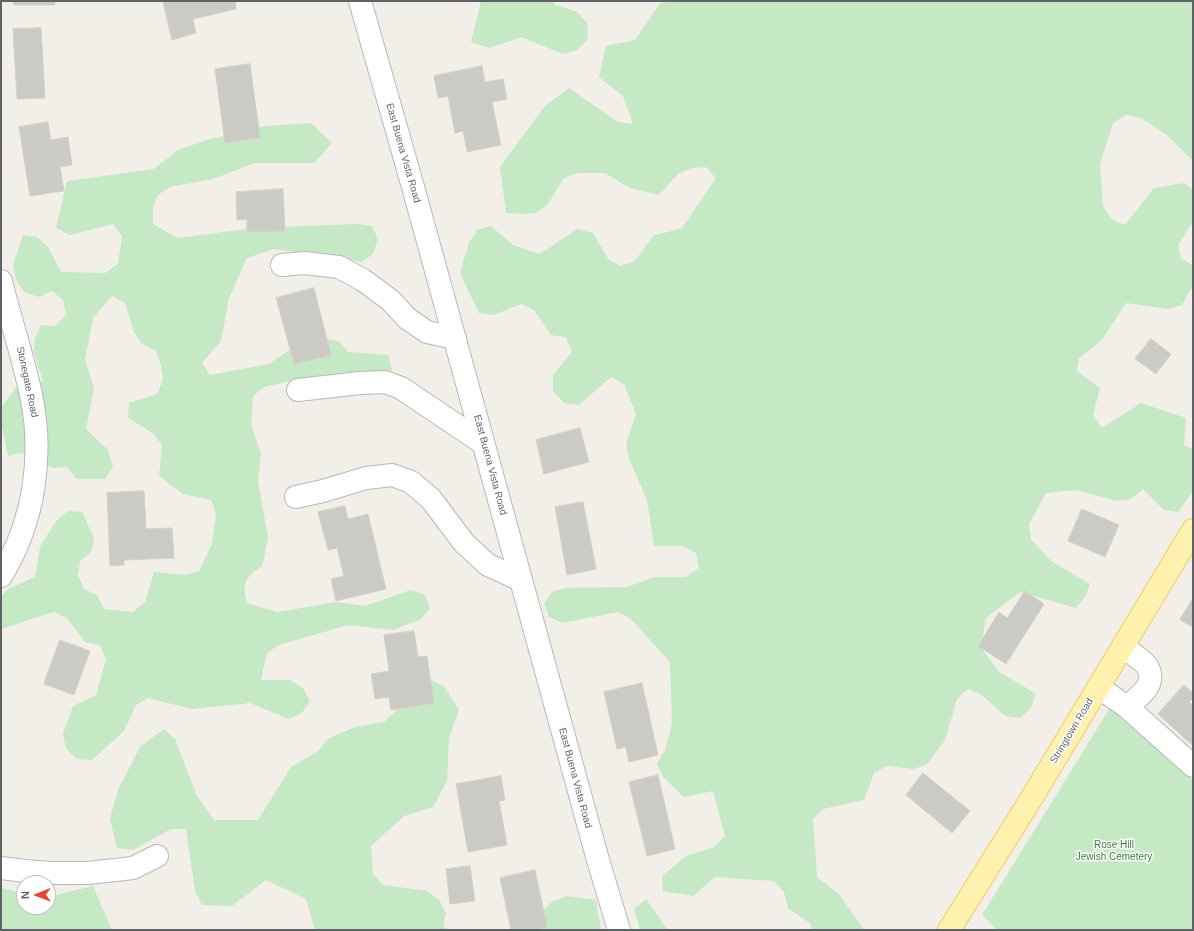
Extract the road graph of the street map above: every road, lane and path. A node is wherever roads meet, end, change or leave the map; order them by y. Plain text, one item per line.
1 (360, 1) edge
2 (282, 265) dead end
3 (1, 281) edge
4 (455, 338) junction
5 (298, 390) dead end
6 (484, 443) junction
7 (296, 497) dead end
8 (1193, 530) edge
9 (1, 576) edge
10 (521, 580) junction
11 (1123, 646) junction
12 (1098, 687) junction
13 (1127, 706) junction
14 (1193, 766) edge
15 (157, 856) dead end
16 (1, 868) edge
17 (619, 930) edge
18 (949, 930) edge

1 - 4 street, East Buena Vista Road
2 - 4 street
3 - 9 street, Stonegate Road
4 - 6 street, East Buena Vista Road
5 - 6 street
6 - 10 street, East Buena Vista Road
7 - 10 street
8 - 11 main road, Stringtown Road
10 - 17 street, East Buena Vista Road
11 - 12 main road, Stringtown Road
11 - 13 street
12 - 13 street
12 - 18 main road, Stringtown Road
13 - 14 street
15 - 16 street

